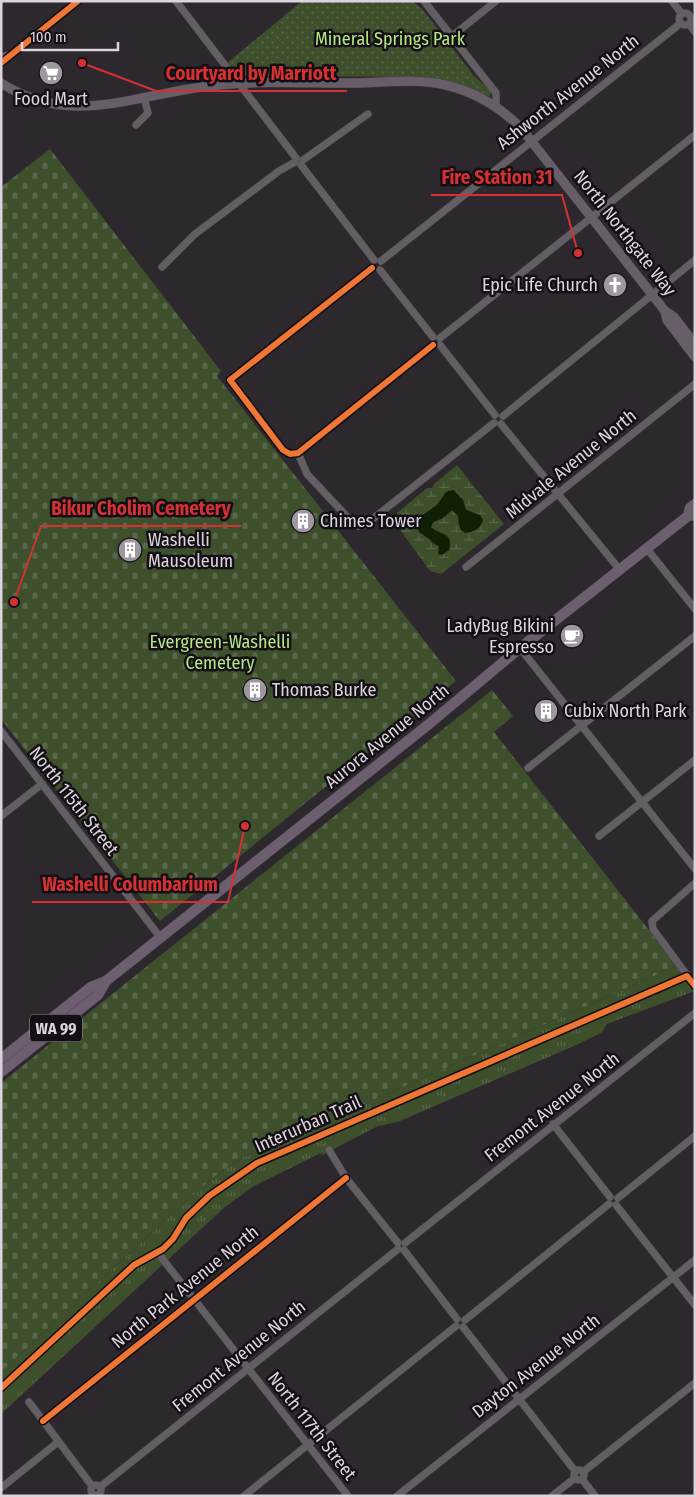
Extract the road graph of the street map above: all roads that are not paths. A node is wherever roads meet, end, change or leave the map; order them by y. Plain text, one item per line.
1 (78, 1) edge
2 (176, 1) edge
3 (424, 1) edge
4 (496, 1) edge
5 (672, 1) edge
6 (692, 13) edge
7 (682, 14) junction
8 (681, 23) junction
9 (689, 24) junction
10 (695, 32) edge
11 (451, 37) junction
12 (5, 57) edge
13 (1, 63) edge
14 (1, 83) edge
15 (238, 84) junction
16 (144, 96) junction
17 (496, 107) junction
18 (368, 114) dead end
19 (136, 125) dead end
20 (695, 135) edge
21 (532, 140) junction
22 (298, 161) junction
23 (592, 217) junction
24 (377, 260) junction
25 (695, 260) edge
26 (162, 267) dead end
27 (376, 269) junction
28 (652, 294) junction
29 (665, 311) junction
30 (436, 341) junction
31 (695, 344) edge
32 (695, 357) edge
33 (695, 384) edge
34 (498, 419) junction
35 (298, 453) junction
36 (557, 494) junction
37 (695, 504) edge
38 (691, 516) edge
39 (647, 549) junction
40 (466, 567) dead end
41 (620, 570) junction
42 (695, 609) edge
43 (695, 636) edge
44 (520, 648) junction
45 (582, 725) junction
46 (1, 731) edge
47 (695, 760) edge
48 (528, 768) dead end
49 (42, 784) junction
50 (642, 801) junction
51 (1, 816) edge
52 (599, 836) dead end
53 (695, 868) edge
54 (695, 883) edge
55 (160, 938) junction
56 (106, 981) junction
57 (695, 986) edge
58 (695, 1013) edge
59 (1, 1059) edge
60 (1, 1072) edge
61 (553, 1124) junction
62 (695, 1136) edge
63 (329, 1150) dead end
64 (346, 1178) junction
65 (613, 1201) junction
66 (401, 1246) junction
67 (161, 1256) dead end
68 (695, 1260) edge
69 (673, 1277) junction
70 (194, 1298) junction
71 (695, 1305) edge
72 (460, 1323) junction
73 (248, 1368) junction
74 (695, 1383) edge
75 (518, 1399) junction
76 (29, 1402) dead end
77 (42, 1421) junction
78 (58, 1442) junction
79 (308, 1445) junction
80 (579, 1475) junction
81 (1, 1488) edge
82 (95, 1492) edge
83 (244, 1496) edge
84 (348, 1496) edge
85 (397, 1496) edge
86 (552, 1496) edge
87 (595, 1496) edge

1 - 12 street
2 - 15 street
3 - 11 street
4 - 11 street
5 - 7 street
6 - 7 street
6 - 9 street
7 - 8 street
8 - 9 street
8 - 21 street, Ashworth Avenue North
9 - 10 street
11 - 17 street
12 - 13 street
14 - 16 main road, North Northgate Way
15 - 16 main road, North Northgate Way
15 - 17 main road, North Northgate Way
15 - 22 street
16 - 19 street
17 - 21 main road, North Northgate Way
18 - 22 street
20 - 23 street
21 - 23 main road, North Northgate Way
21 - 24 street, Ashworth Avenue North
22 - 24 street
22 - 26 street
23 - 28 main road, North Northgate Way
23 - 30 street
24 - 27 street
25 - 28 street
27 - 30 street
27 - 35 street
28 - 29 main road, North Northgate Way
28 - 34 street
29 - 31 main road, North Northgate Way
29 - 32 main road, North Northgate Way
30 - 34 street
30 - 35 street
33 - 36 street, Midvale Avenue North
34 - 35 street
34 - 36 street
36 - 40 street, Midvale Avenue North
36 - 41 street
37 - 38 highway, Aurora Avenue North / WA 99
38 - 39 highway, Aurora Avenue North / WA 99
39 - 41 highway, Aurora Avenue North / WA 99
39 - 42 street
41 - 44 highway, Aurora Avenue North / WA 99
43 - 45 street
44 - 45 street
44 - 55 highway, Aurora Avenue North / WA 99
45 - 48 street
45 - 50 street
46 - 49 street, North 115th Street
47 - 50 street
49 - 51 street
49 - 55 street, North 115th Street
50 - 52 street
50 - 53 street
54 - 57 street
55 - 56 highway, Aurora Avenue North / WA 99
56 - 59 highway, Aurora Avenue North / WA 99
56 - 60 highway, Aurora Avenue North / WA 99
58 - 61 street, Fremont Avenue North
61 - 65 street
61 - 66 street, Fremont Avenue North
62 - 65 street
63 - 64 street
64 - 66 street
64 - 70 street, North Park Avenue North
65 - 69 street
65 - 72 street
66 - 72 street
66 - 73 street, Fremont Avenue North
67 - 70 street, North 117th Street
68 - 69 street, Dayton Avenue North
69 - 71 street
69 - 75 street, Dayton Avenue North
70 - 73 street, North 117th Street
70 - 77 street, North Park Avenue North
72 - 75 street
72 - 79 street
73 - 79 street, North 117th Street
73 - 82 street, Fremont Avenue North
74 - 80 street
75 - 80 street
75 - 85 street, Dayton Avenue North
76 - 77 street
77 - 78 street
78 - 81 street
78 - 82 street
79 - 83 street
79 - 84 street, North 117th Street
80 - 86 street
80 - 87 street

